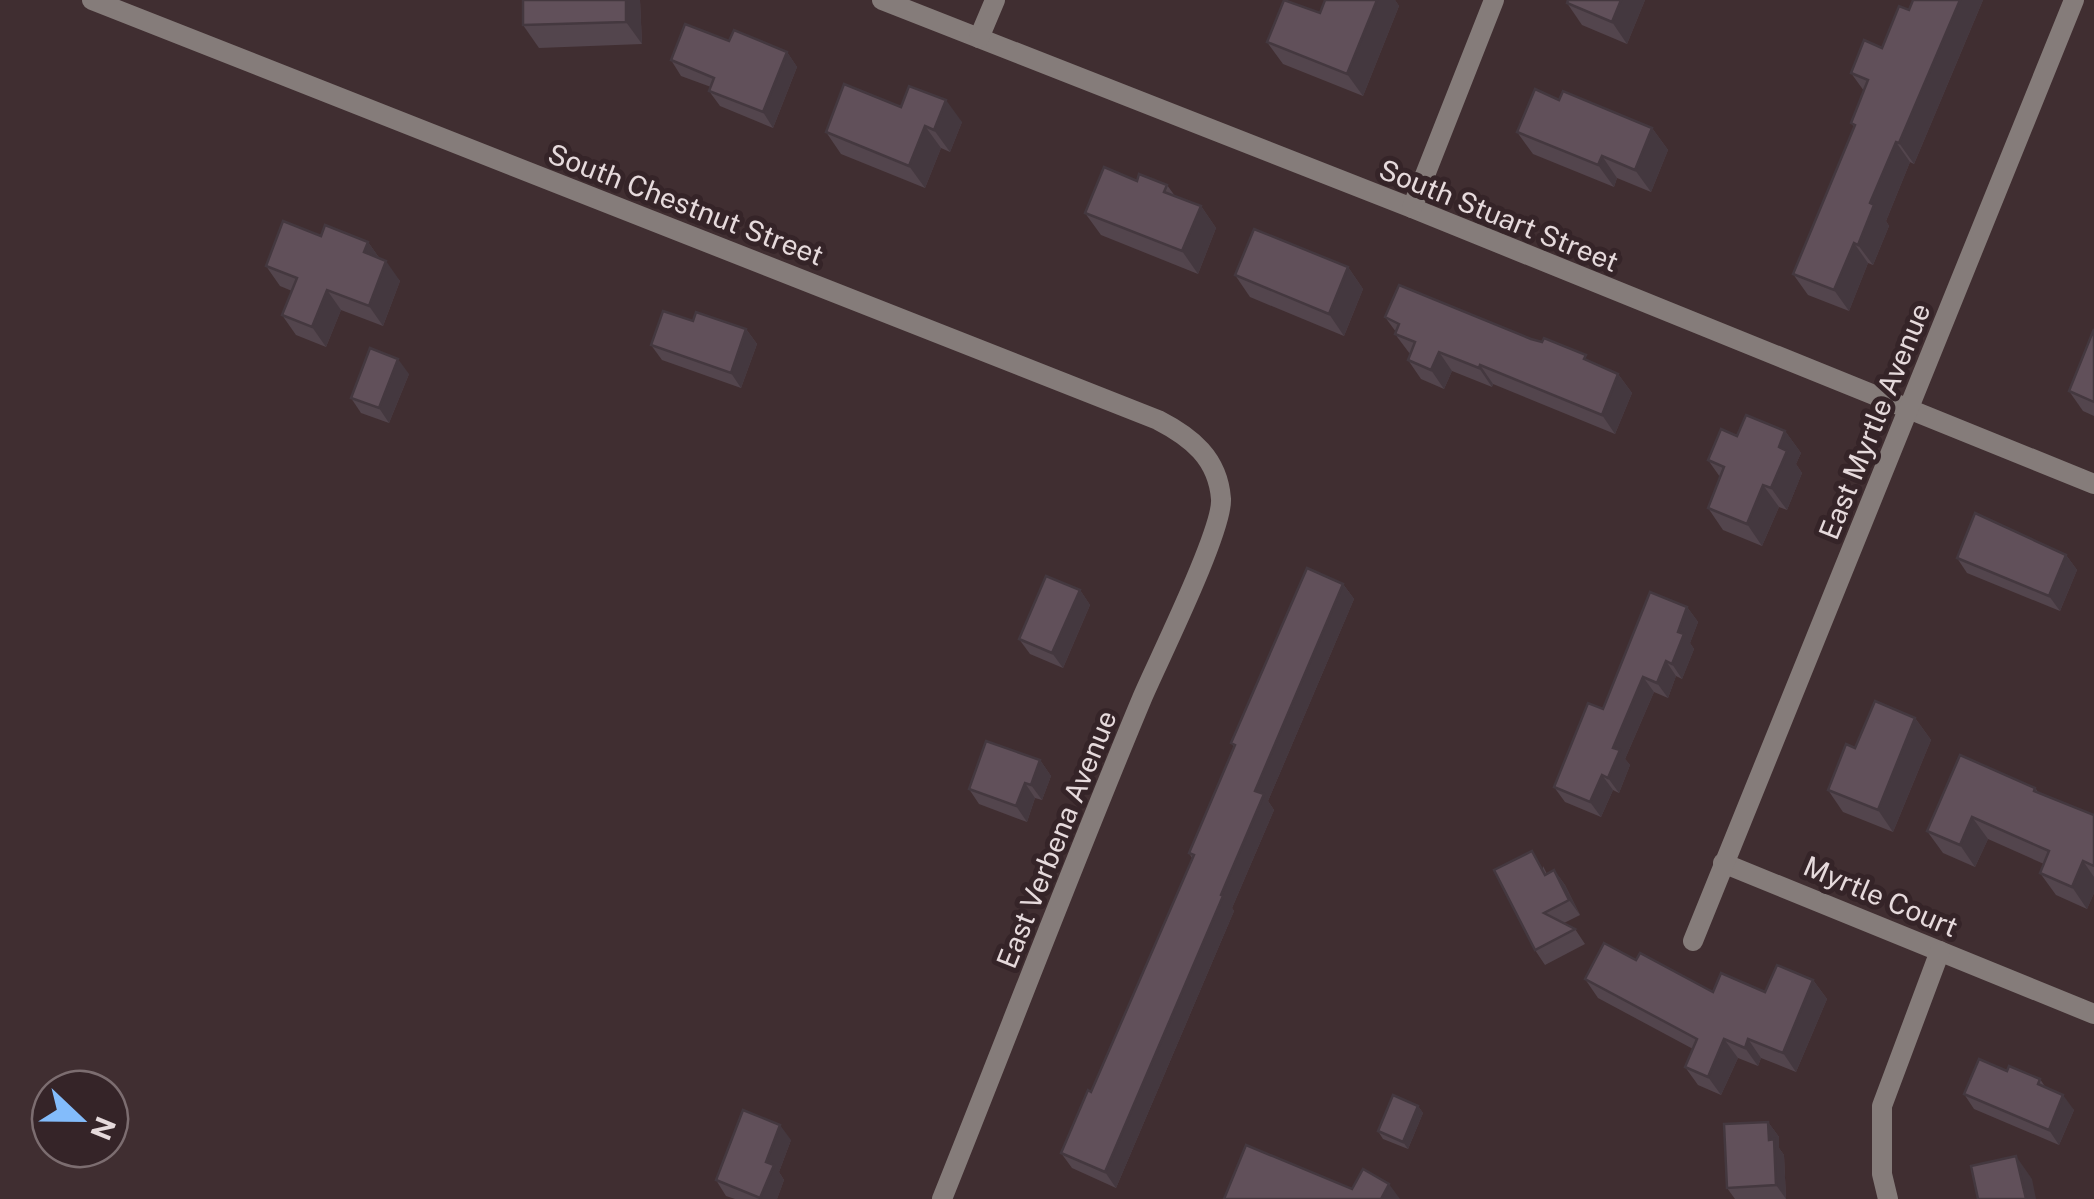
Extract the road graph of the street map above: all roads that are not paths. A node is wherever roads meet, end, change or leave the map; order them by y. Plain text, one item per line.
1 (92, 0) edge
2 (882, 0) edge
3 (995, 0) edge
4 (1494, 0) edge
5 (2074, 0) edge
6 (979, 38) junction
7 (1412, 208) junction
8 (1908, 411) junction
9 (2094, 484) edge
10 (1222, 501) joint
11 (1724, 863) junction
12 (1693, 941) dead end
13 (1940, 951) junction
14 (2094, 1014) edge
15 (942, 1199) edge
16 (1888, 1199) edge

1 - 10 street, South Chestnut Street
2 - 6 street, South Stuart Street
3 - 6 street
4 - 7 street
5 - 8 street, East Myrtle Avenue
6 - 7 street, South Stuart Street
7 - 8 street, South Stuart Street
8 - 9 street, South Stuart Street
8 - 11 street, East Myrtle Avenue
10 - 15 street, East Verbena Avenue
11 - 12 street
11 - 13 street, Myrtle Court
13 - 14 street, Myrtle Court
13 - 16 street

